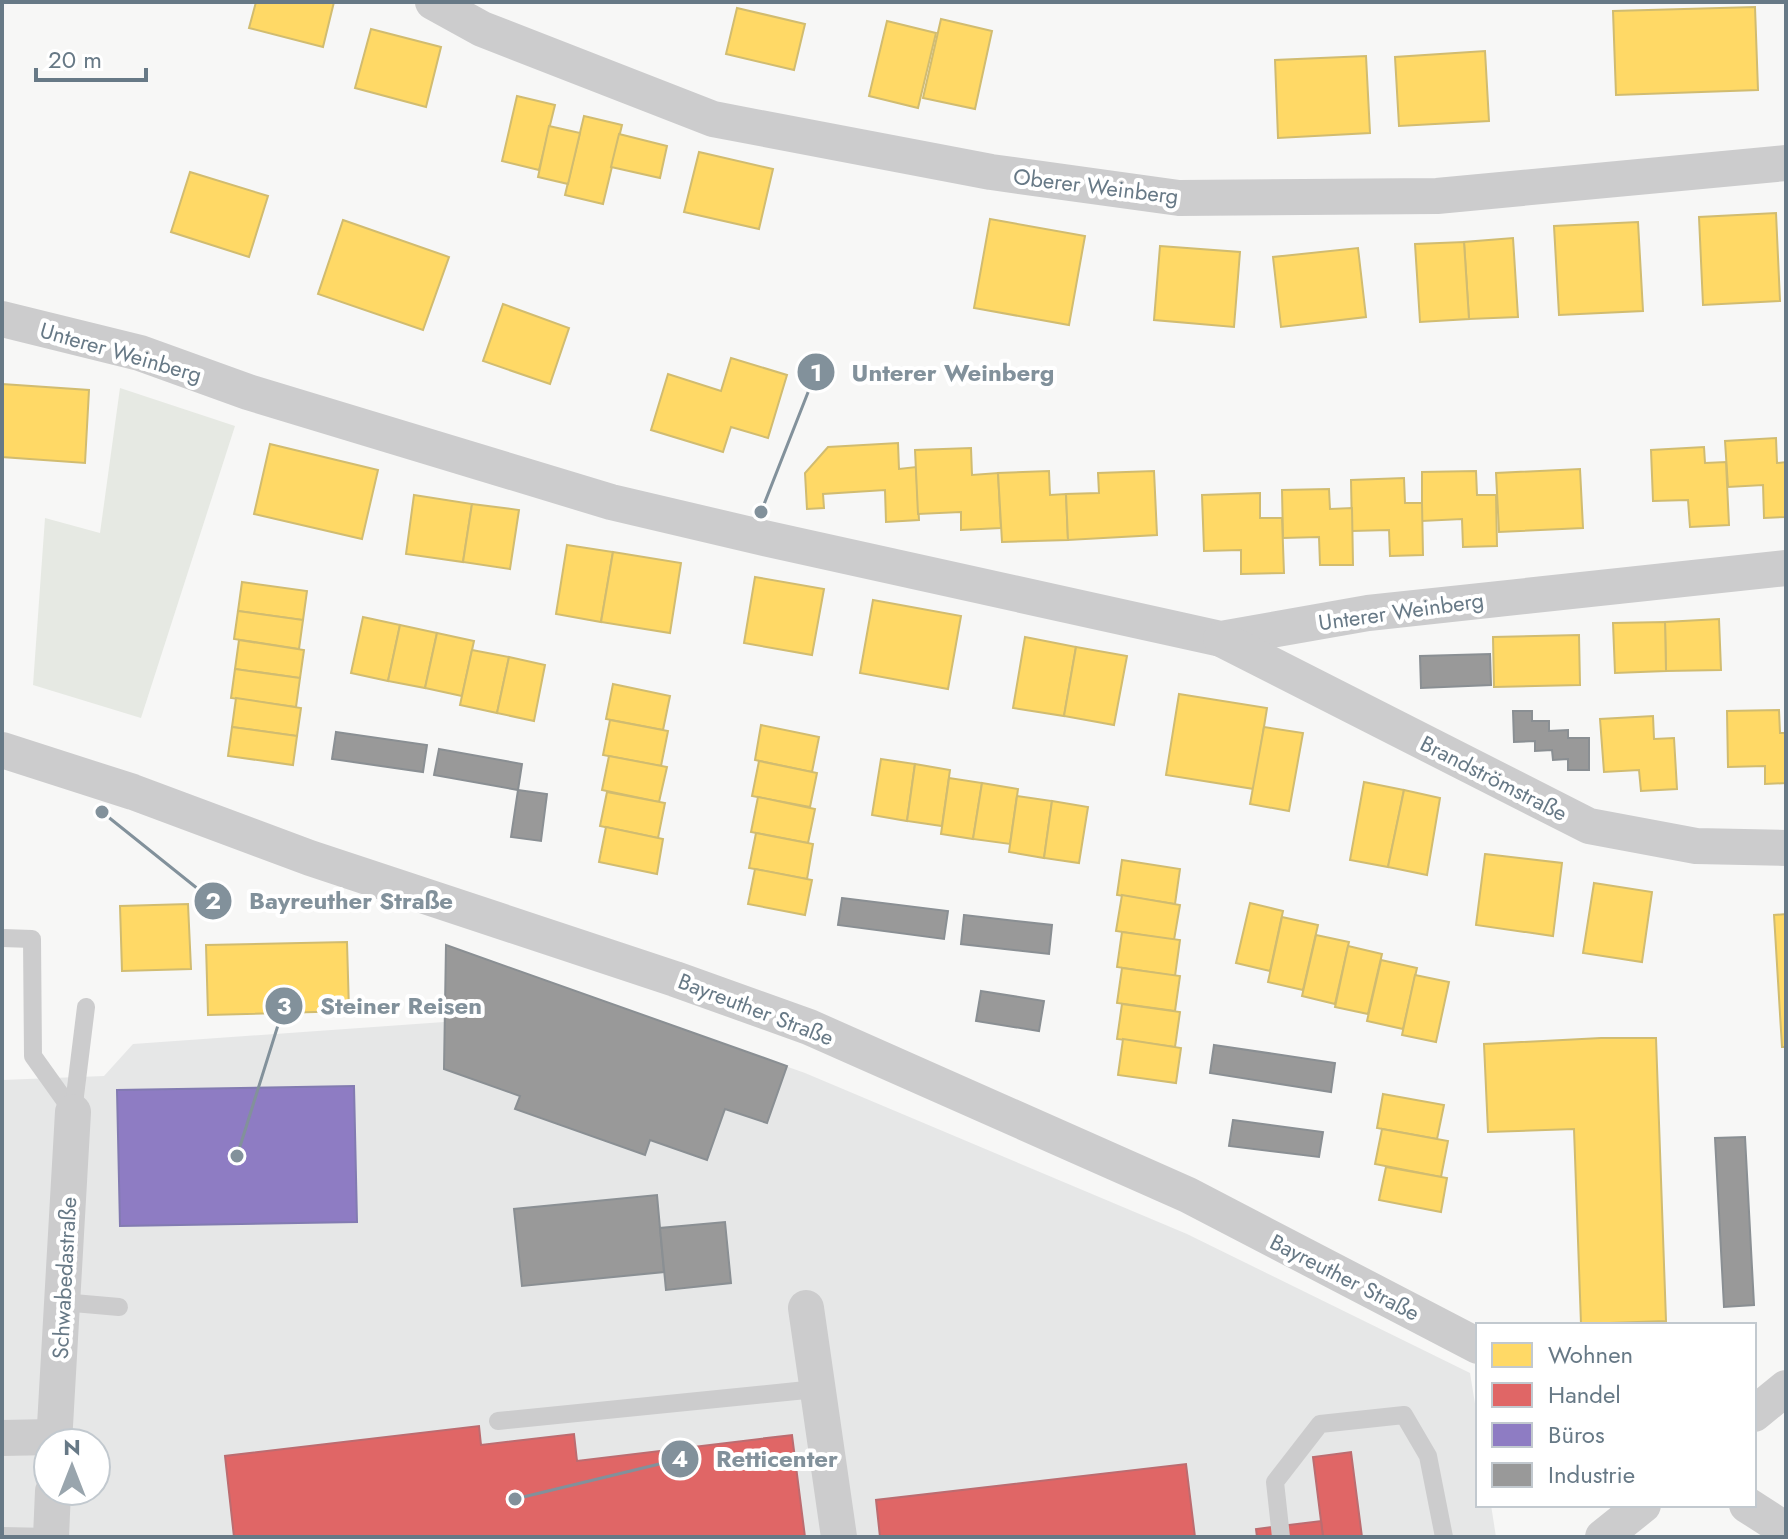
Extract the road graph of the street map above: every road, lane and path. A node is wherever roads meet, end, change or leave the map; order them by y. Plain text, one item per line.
1 (433, 2) edge
2 (1786, 163) edge
3 (2, 319) edge
4 (1786, 568) edge
5 (1221, 639) junction
6 (2, 750) edge
7 (1786, 848) edge
8 (2, 938) edge
9 (86, 1007) dead end
10 (73, 1112) junction
11 (62, 1302) junction
12 (119, 1307) dead end
13 (806, 1308) dead end
14 (1476, 1345) edge
15 (1786, 1388) edge
16 (816, 1389) junction
17 (1756, 1412) edge
18 (498, 1421) dead end
19 (55, 1427) edge
20 (2, 1438) edge
21 (32, 1439) edge
22 (52, 1507) edge
23 (1640, 1507) edge
24 (1750, 1507) edge
25 (1786, 1530) edge
26 (2, 1536) edge
27 (51, 1537) edge
28 (839, 1537) edge
29 (1281, 1537) edge
30 (1444, 1537) edge
31 (1603, 1537) edge

1 - 2 street, Oberer Weinberg
3 - 5 street, Unterer Weinberg
4 - 5 street, Unterer Weinberg
5 - 7 street, Brandströmstraße
6 - 14 street, Bayreuther Straße
8 - 10 lane
9 - 10 lane, Schwabedastraße
10 - 11 street, Schwabedastraße
11 - 12 lane
11 - 19 street, Schwabedastraße
13 - 16 street
15 - 17 street
16 - 18 lane
16 - 28 street
20 - 21 street
22 - 27 street
23 - 31 street
24 - 25 street
26 - 27 lane
29 - 30 lane

